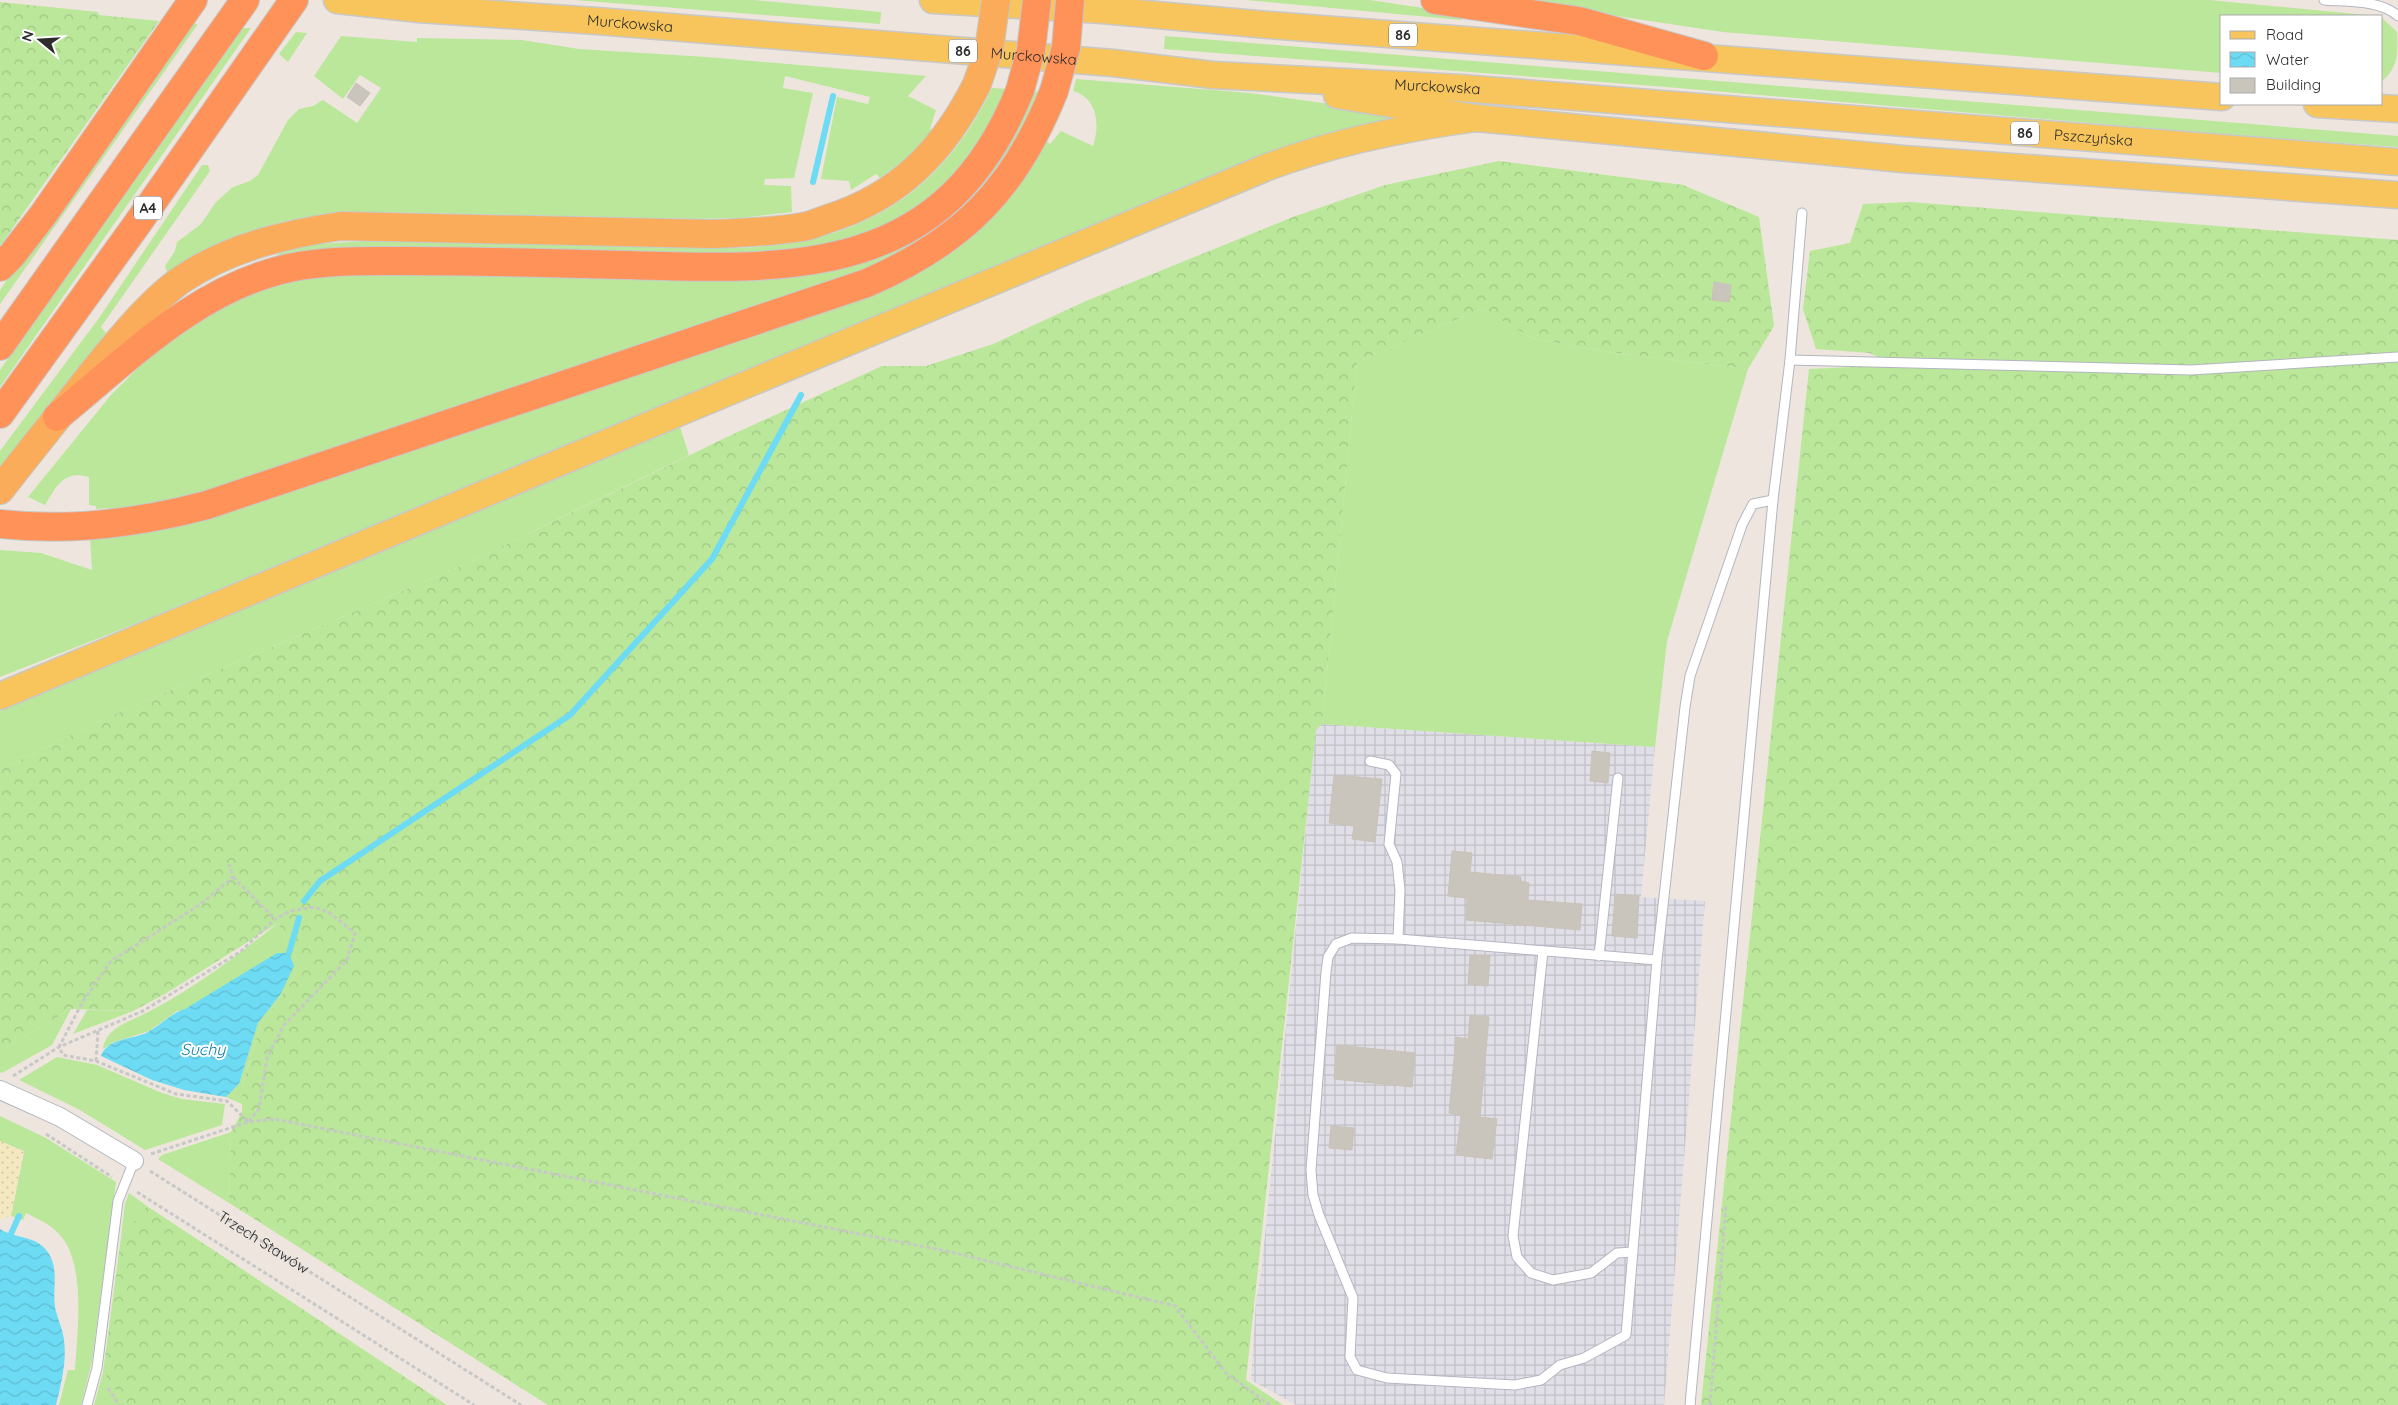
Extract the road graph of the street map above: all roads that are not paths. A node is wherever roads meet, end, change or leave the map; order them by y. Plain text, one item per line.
1 (192, 0) edge
2 (244, 0) edge
3 (294, 0) edge
4 (337, 0) edge
5 (933, 0) edge
6 (996, 0) edge
7 (1037, 0) edge
8 (1070, 0) edge
9 (1435, 0) edge
10 (2324, 0) edge
11 (2398, 16) edge
12 (1704, 56) junction
13 (1213, 75) junction
14 (2220, 97) edge
15 (2333, 105) edge
16 (1701, 108) joint
17 (2398, 109) edge
18 (1476, 118) junction
19 (2398, 162) edge
20 (2392, 196) edge
21 (1802, 213) dead end
22 (0, 267) edge
23 (0, 346) edge
24 (2398, 357) edge
25 (1790, 360) junction
26 (0, 414) edge
27 (57, 417) junction
28 (0, 490) edge
29 (1773, 500) junction
30 (0, 524) edge
31 (0, 696) edge
32 (1370, 761) dead end
33 (1618, 778) dead end
34 (1398, 939) junction
35 (1543, 951) junction
36 (1599, 956) junction
37 (1657, 960) junction
38 (4, 1085) edge
39 (134, 1161) joint
40 (1633, 1252) junction
41 (87, 1405) edge
42 (1690, 1405) edge

1 - 22 highway
2 - 23 highway
3 - 26 highway, A4
4 - 13 main road, Murckowska / 86
5 - 12 main road, 86
6 - 27 highway, bridge
7 - 27 highway, bridge
8 - 30 highway, bridge
9 - 12 highway
10 - 11 lane
12 - 14 main road, 86
13 - 16 main road, Murckowska / 86
13 - 18 main road
15 - 17 main road
16 - 19 main road, Pszczyńska / 86
18 - 20 main road
18 - 31 main road
21 - 25 lane
24 - 25 lane
25 - 29 lane
27 - 28 highway
29 - 37 lane
29 - 42 lane
32 - 34 lane
33 - 36 lane
34 - 35 lane
34 - 40 lane
35 - 36 lane
35 - 40 lane
36 - 37 lane
37 - 40 lane
38 - 39 street
39 - 41 lane

